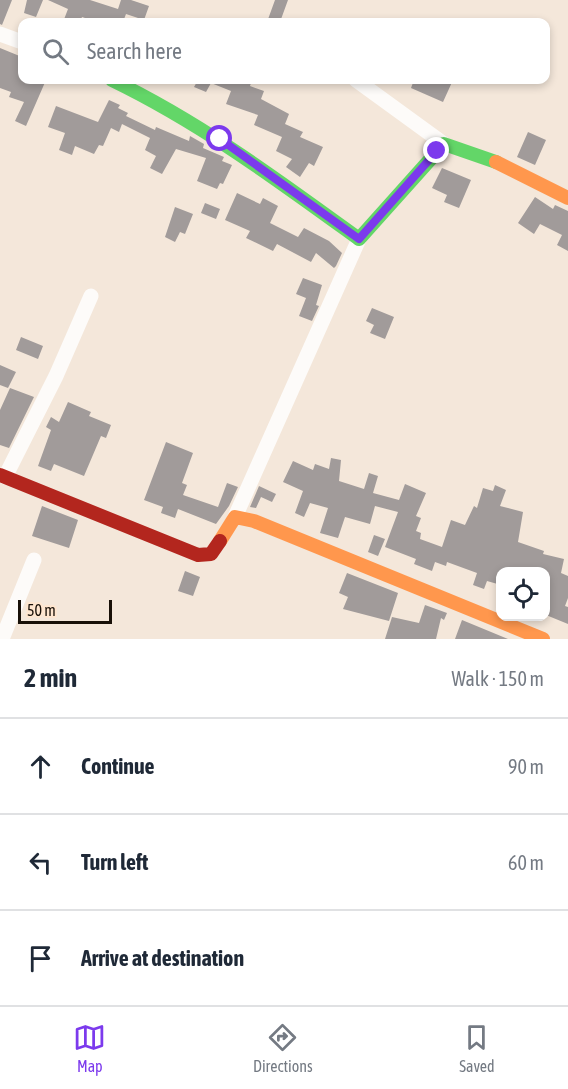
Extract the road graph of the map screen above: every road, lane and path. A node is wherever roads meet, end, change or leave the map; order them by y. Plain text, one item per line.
1 (0, 34) edge
2 (18, 41) edge
3 (120, 84) edge
4 (362, 84) edge
5 (444, 144) junction
6 (568, 198) edge
7 (354, 253) junction
8 (91, 296) dead end
9 (3, 476) edge
10 (236, 517) junction
11 (34, 560) dead end
12 (2, 639) edge
13 (543, 639) edge

1 - 2 street
3 - 7 street
4 - 5 street
5 - 6 street
5 - 7 street
7 - 10 street
8 - 9 street
9 - 10 street
10 - 13 street
11 - 12 street

